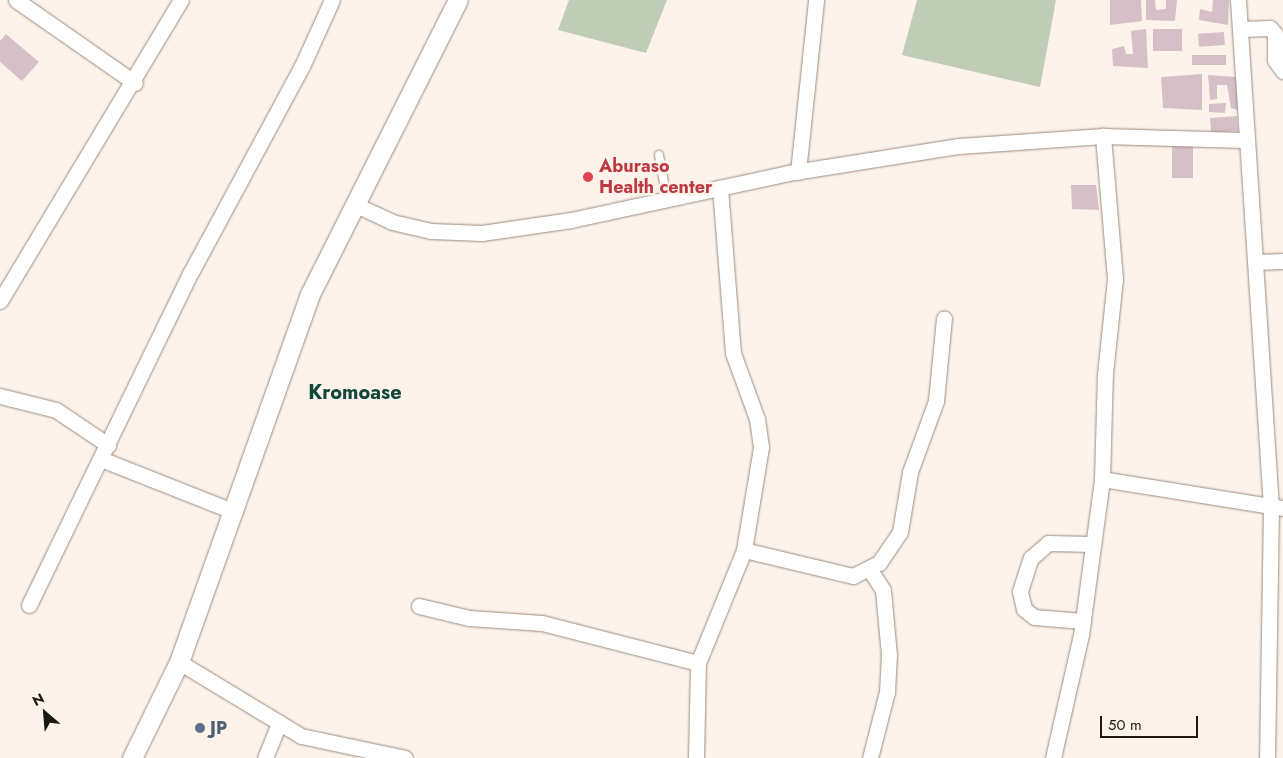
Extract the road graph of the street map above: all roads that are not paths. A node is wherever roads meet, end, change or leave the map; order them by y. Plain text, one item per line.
1 (16, 0) edge
2 (182, 0) edge
3 (332, 0) edge
4 (458, 0) edge
5 (816, 0) edge
6 (1238, 0) edge
7 (1240, 28) junction
8 (1279, 34) edge
9 (1283, 71) edge
10 (135, 82) junction
11 (1103, 136) junction
12 (1244, 140) junction
13 (659, 155) dead end
14 (798, 172) junction
15 (720, 188) junction
16 (667, 199) junction
17 (356, 206) junction
18 (1283, 261) edge
19 (1256, 262) junction
20 (0, 301) edge
21 (944, 318) dead end
22 (0, 396) edge
23 (105, 452) junction
24 (1102, 479) junction
25 (1277, 508) edge
26 (235, 512) junction
27 (1092, 544) junction
28 (744, 550) junction
29 (870, 570) junction
30 (29, 605) dead end
31 (418, 606) dead end
32 (1083, 621) junction
33 (179, 662) junction
34 (698, 663) junction
35 (279, 723) junction
36 (132, 758) edge
37 (265, 758) edge
38 (404, 758) edge
39 (696, 758) edge
40 (870, 758) edge
41 (1053, 758) edge
42 (1267, 758) edge

1 - 10 street
2 - 10 street
3 - 23 street
4 - 17 street
5 - 14 street
6 - 7 street
7 - 8 street
7 - 12 street
8 - 9 street
10 - 20 street
11 - 12 street
11 - 14 street
11 - 24 street
12 - 19 street
13 - 16 lane
14 - 15 street
15 - 16 street
15 - 28 street
16 - 17 street
17 - 26 street
18 - 19 street
19 - 25 street
21 - 29 street
22 - 23 street
23 - 26 street
23 - 30 street
24 - 25 street
24 - 27 street
25 - 42 street
26 - 33 street
27 - 32 street
27 - 32 street
28 - 29 street
28 - 34 street
29 - 40 street
31 - 34 street
32 - 41 street
33 - 35 street
33 - 36 street
34 - 39 street
35 - 37 street
35 - 38 street

